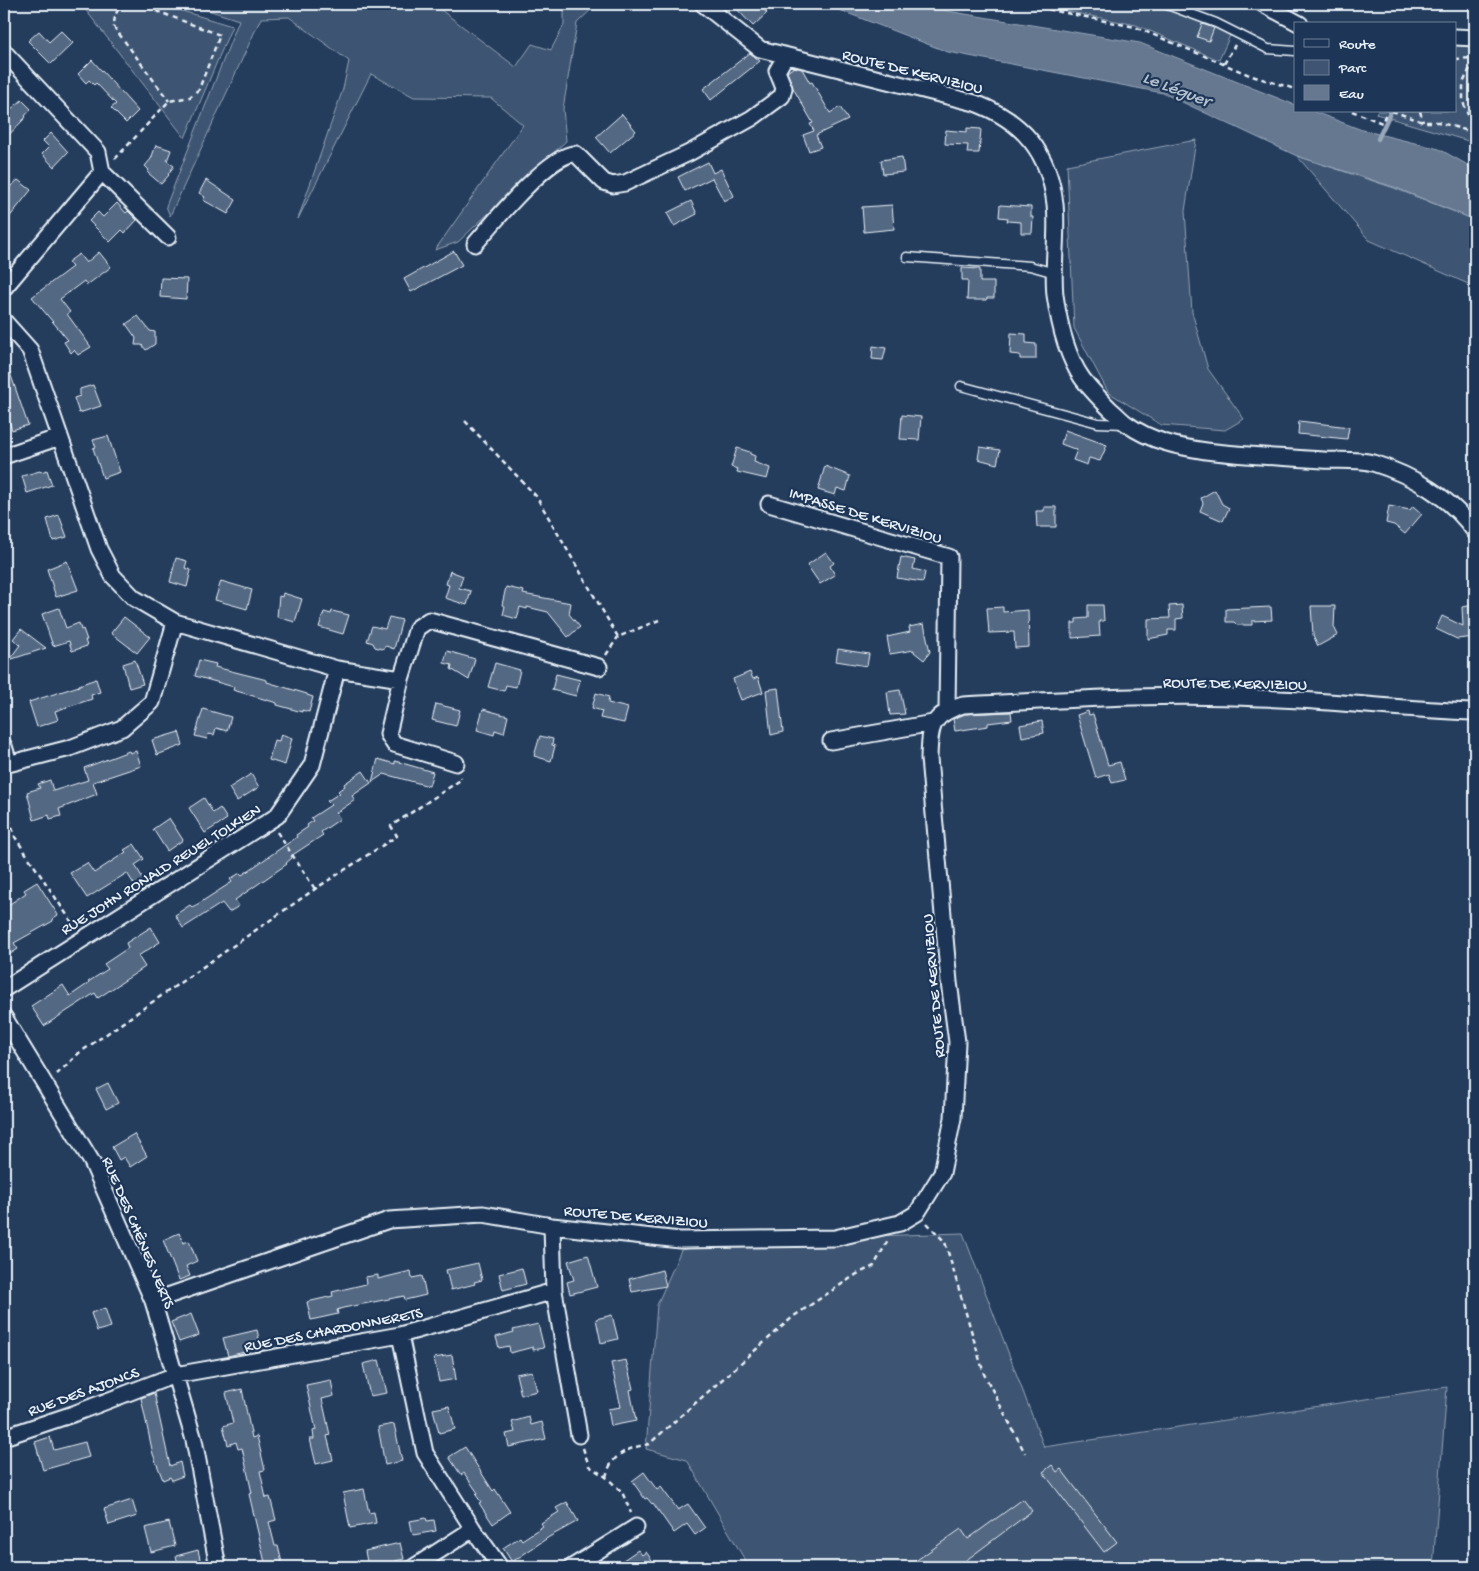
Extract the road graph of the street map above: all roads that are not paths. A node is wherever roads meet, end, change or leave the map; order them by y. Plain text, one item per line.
1 (703, 4) edge
2 (1165, 4) edge
3 (1263, 4) edge
4 (1296, 22) edge
5 (1456, 37) edge
6 (1475, 38) edge
7 (1294, 51) edge
8 (4, 52) edge
9 (785, 56) junction
10 (102, 172) junction
11 (168, 237) dead end
12 (475, 244) dead end
13 (907, 257) dead end
14 (1055, 273) junction
15 (4, 288) edge
16 (4, 321) edge
17 (961, 386) dead end
18 (1127, 424) junction
19 (60, 438) junction
20 (4, 456) edge
21 (769, 504) dead end
22 (1475, 532) edge
23 (175, 622) junction
24 (599, 667) road end
25 (336, 669) junction
26 (400, 679) junction
27 (947, 710) junction
28 (1475, 712) edge
29 (933, 723) junction
30 (831, 741) dead end
31 (4, 746) edge
32 (456, 763) road end
33 (6, 764) edge
34 (4, 989) edge
35 (4, 1017) edge
36 (552, 1226) junction
37 (554, 1291) junction
38 (153, 1301) junction
39 (400, 1335) junction
40 (174, 1375) junction
41 (579, 1436) road end
42 (4, 1437) edge
43 (636, 1526) road end
44 (473, 1529) junction
45 (218, 1567) edge
46 (414, 1567) edge
47 (500, 1567) edge
48 (572, 1567) edge

1 - 9 street, ROUTE DE KERVIZIOU
2 - 7 lane
3 - 4 street
5 - 6 street
8 - 10 street
9 - 12 street
9 - 14 street, ROUTE DE KERVIZIOU
10 - 11 street
10 - 15 street
13 - 14 lane
14 - 18 street, ROUTE DE KERVIZIOU
16 - 19 street
17 - 18 lane
18 - 22 street, ROUTE DE KERVIZIOU
19 - 20 street
19 - 23 street
21 - 27 street, IMPASSE DE KERVIZIOU
23 - 25 street
23 - 33 street
24 - 26 street
25 - 26 street
25 - 34 street, RUE JOHN RONALD REUEL TOLKIEN
26 - 32 street
27 - 28 street, ROUTE DE KERVIZIOU
27 - 29 street
29 - 30 street
29 - 36 street, ROUTE DE KERVIZIOU
31 - 33 street
35 - 38 street, RUE DES CHÊNES VERTS
36 - 37 street
36 - 38 street, ROUTE DE KERVIZIOU
37 - 39 street, RUE DES CHARDONNERETS
37 - 41 street
38 - 40 street, RUE DES CHÊNES VERTS
39 - 40 street, RUE DES CHARDONNERETS
39 - 44 street
40 - 42 street, RUE DES AJONCS
40 - 45 street, RUE DES CHÊNES VERTS
43 - 48 street
44 - 46 street
44 - 47 street

